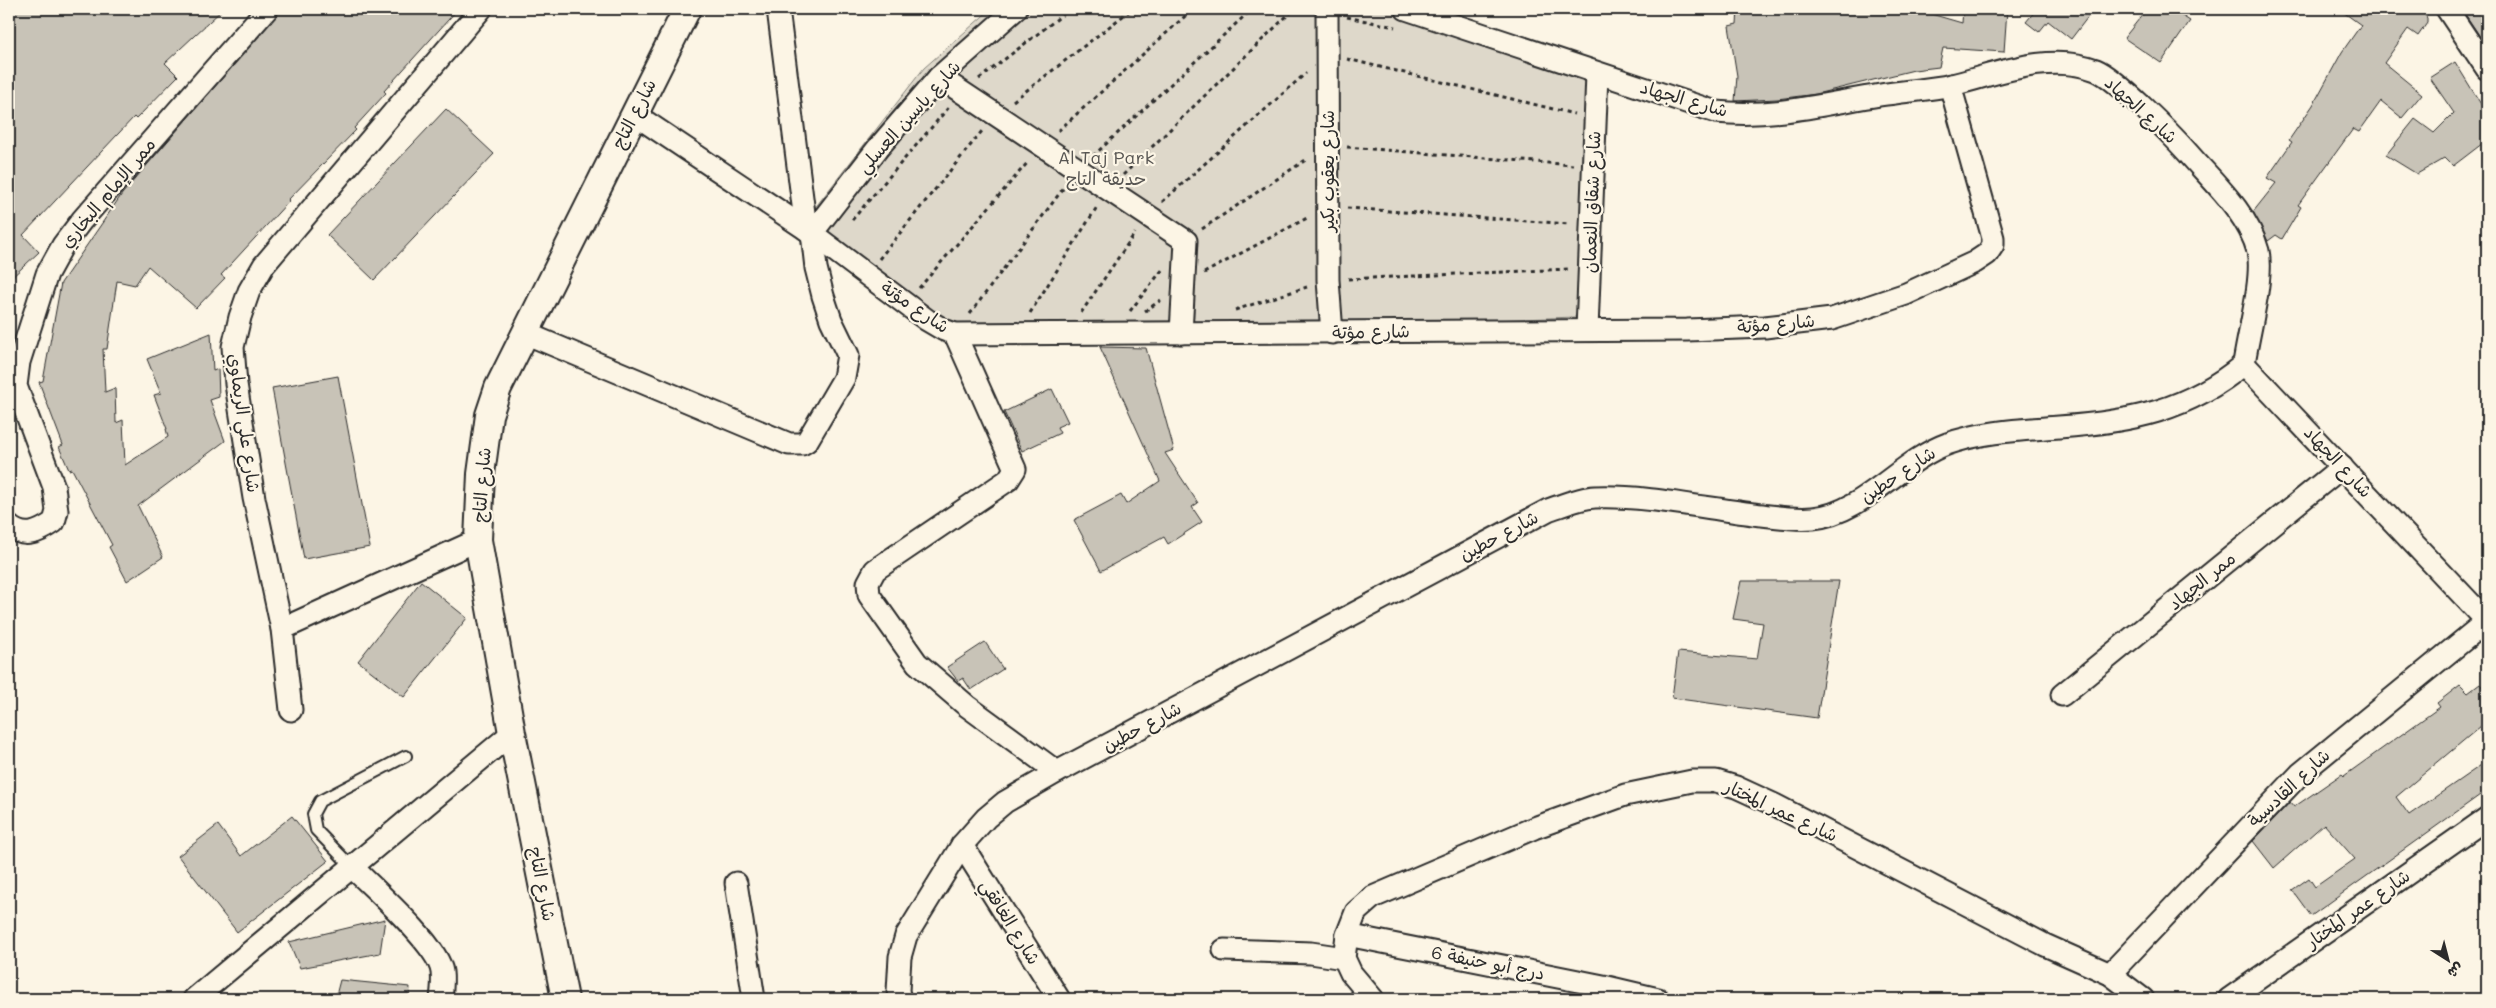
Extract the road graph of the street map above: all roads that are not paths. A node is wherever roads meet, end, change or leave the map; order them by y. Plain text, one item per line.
1 (267, 9) edge
2 (480, 9) edge
3 (687, 9) edge
4 (778, 9) edge
5 (1016, 9) edge
6 (1327, 9) edge
7 (1406, 9) edge
8 (2447, 9) edge
9 (2487, 69) edge
10 (1597, 74) junction
11 (939, 77) junction
12 (1950, 85) junction
13 (634, 114) junction
14 (816, 236) junction
15 (1587, 330) junction
16 (1332, 332) junction
17 (525, 333) junction
18 (1180, 333) junction
19 (955, 334) junction
20 (2244, 364) junction
21 (2342, 466) junction
22 (9, 526) edge
23 (478, 540) junction
24 (2487, 621) edge
25 (282, 629) junction
26 (2062, 695) dead end
27 (291, 710) dead end
28 (512, 733) junction
29 (406, 756) dead end
30 (1057, 772) junction
31 (2487, 818) edge
32 (962, 846) junction
33 (352, 867) junction
34 (736, 883) dead end
35 (1346, 935) junction
36 (1224, 950) dead end
37 (1344, 958) junction
38 (2110, 974) junction
39 (194, 999) edge
40 (441, 999) edge
41 (565, 999) edge
42 (754, 999) edge
43 (900, 999) edge
44 (1059, 999) edge
45 (1373, 999) edge
46 (1658, 999) edge
47 (2142, 999) edge
48 (2229, 999) edge

1 - 22 street, ممر الإمام البخاري
2 - 25 street, شارع علي الريماوي
3 - 13 street, شارع التاج
4 - 14 street
5 - 11 street, شارع ياسين العسلي
6 - 16 street, شارع يعقوب بكير
7 - 10 street, شارع الجهاد
8 - 9 street
10 - 12 street, شارع الجهاد
10 - 15 street, شارع شقاق النعمان
11 - 14 street, شارع ياسين العسلي
11 - 18 street
12 - 15 street, شارع مؤتة
12 - 20 street, شارع الجهاد
13 - 14 street, شارع مؤتة
13 - 17 street, شارع التاج
14 - 17 street
14 - 19 street, شارع مؤتة
15 - 16 street, شارع مؤتة
16 - 18 street, شارع مؤتة
17 - 23 street, شارع التاج
18 - 19 street, شارع مؤتة
19 - 30 street
20 - 21 street, شارع الجهاد
20 - 30 street, شارع حطين
21 - 24 street, شارع الجهاد
21 - 26 street, ممر الجهاد
23 - 25 street
23 - 28 street, شارع التاج
24 - 38 street, شارع القادسية
25 - 27 street, شارع علي الريماوي
28 - 33 street
28 - 41 street, شارع التاج
29 - 33 lane
30 - 32 street, شارع حطين
31 - 48 street, شارع عمر المختار
32 - 43 street, شارع حطين
32 - 44 street, شارع الغافقي
33 - 39 street
33 - 40 street
34 - 42 street
35 - 37 street, شارع عمر المختار
35 - 38 street, شارع عمر المختار
35 - 46 street, درج أبو حنيفة 6
36 - 37 street
37 - 45 street
38 - 47 street, شارع عمر المختار

